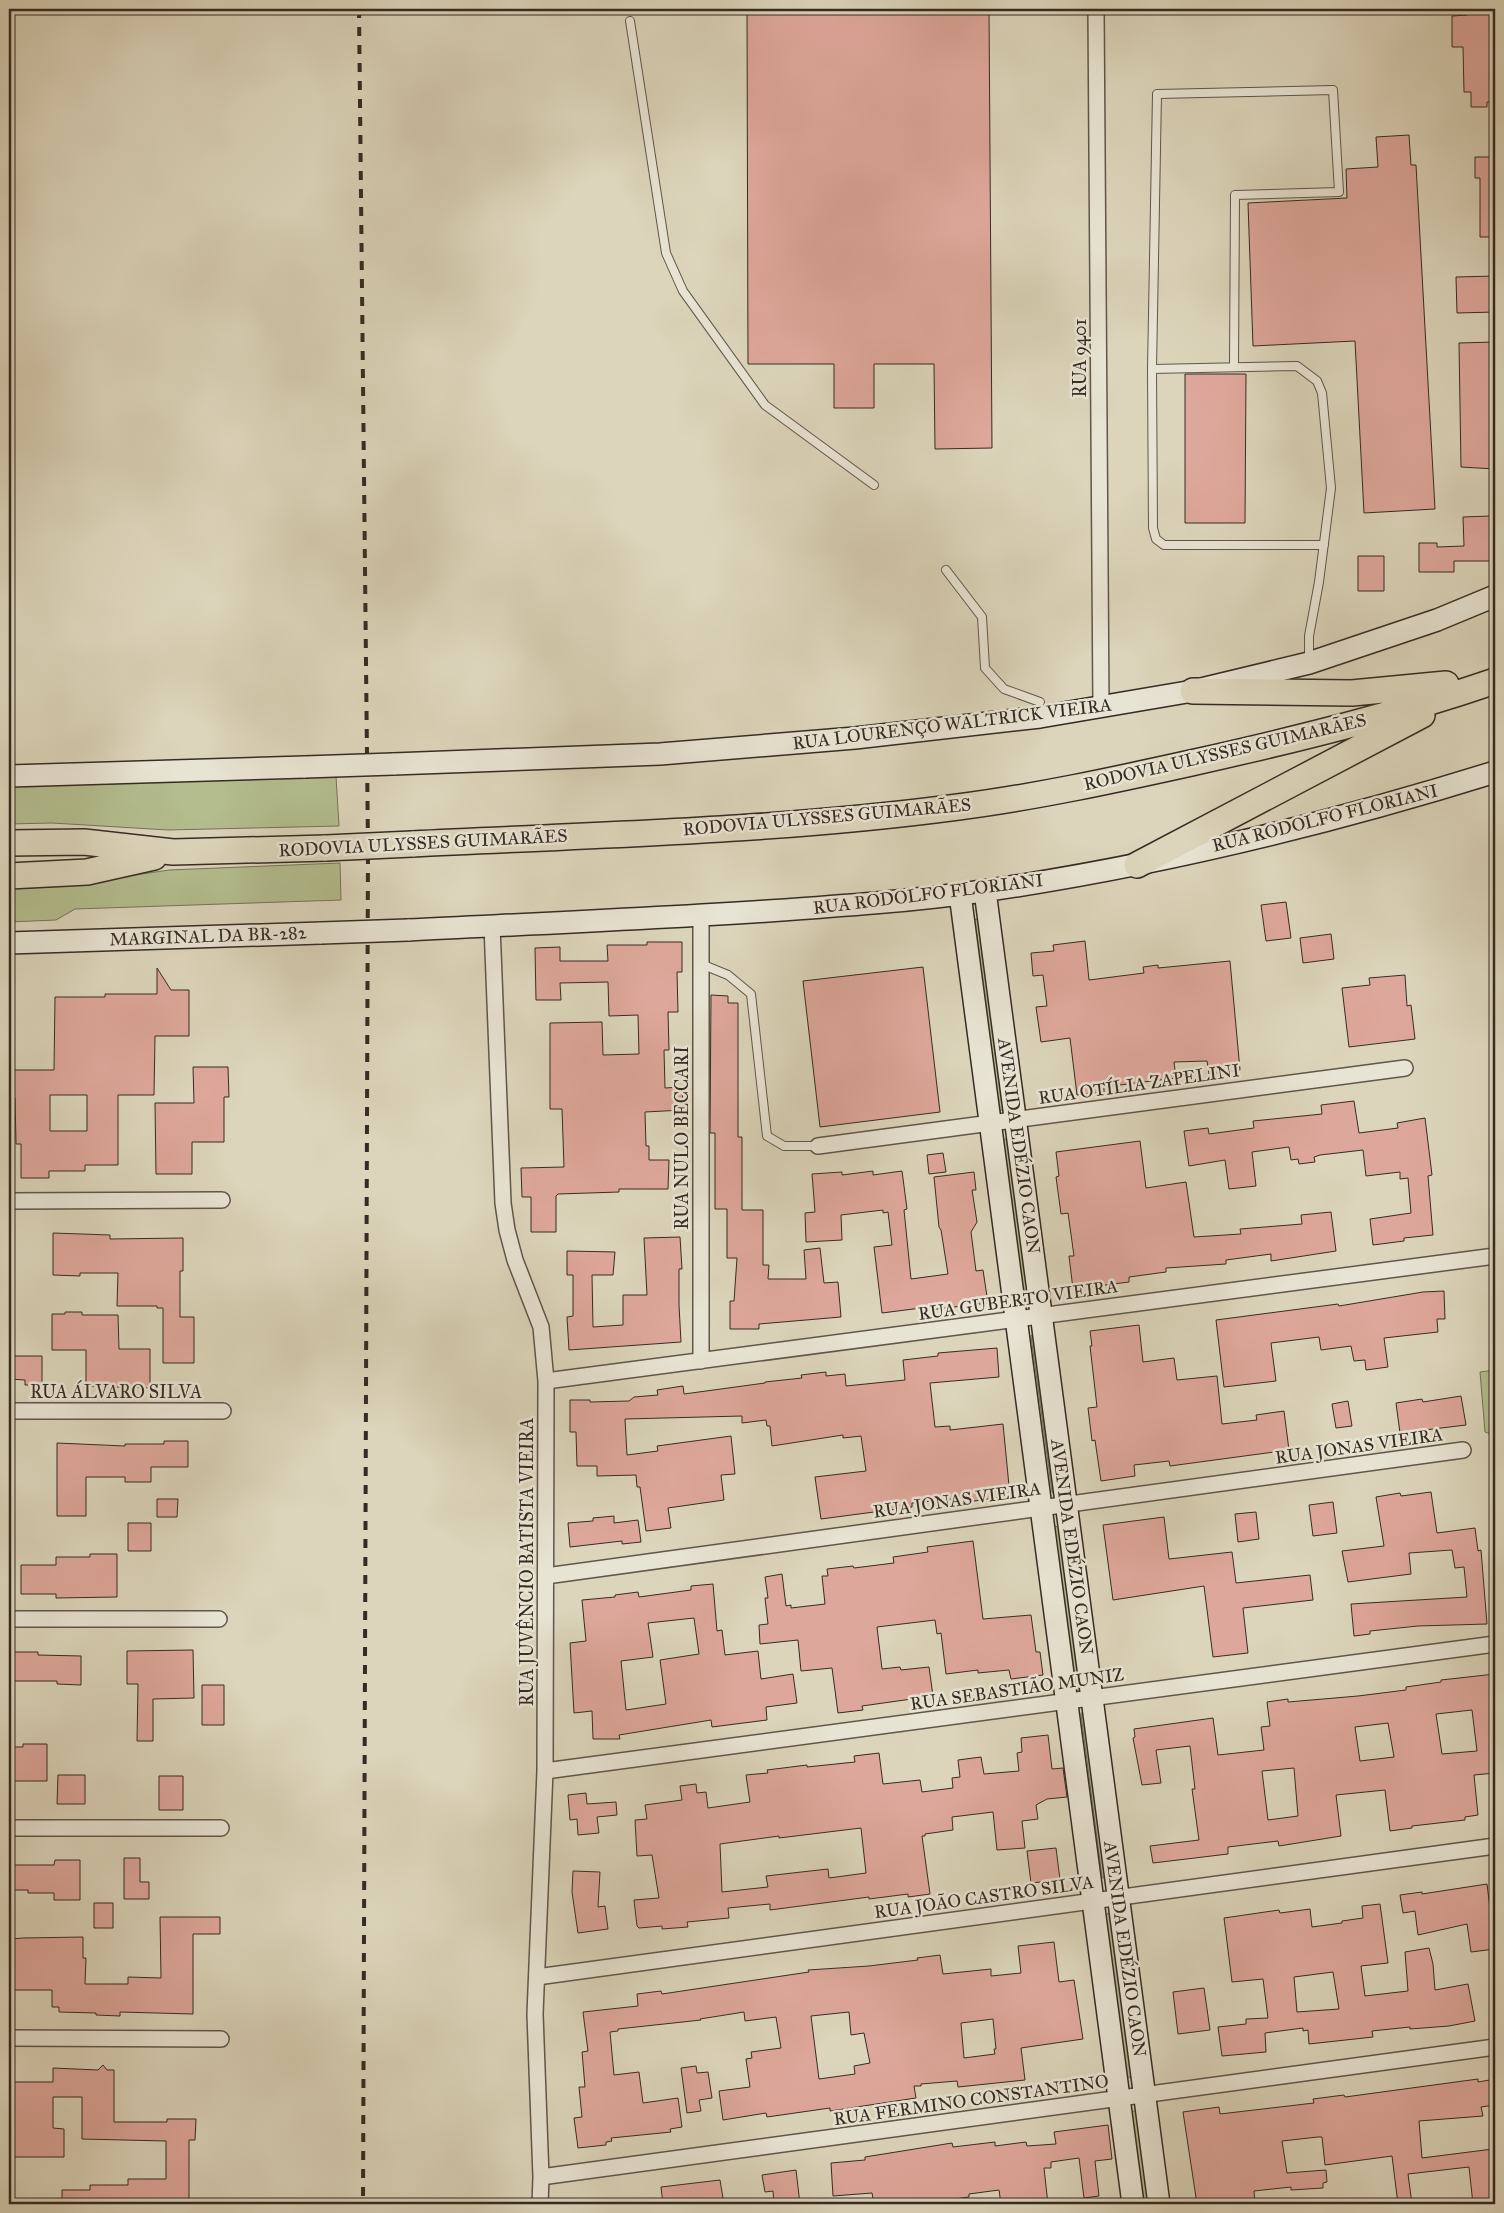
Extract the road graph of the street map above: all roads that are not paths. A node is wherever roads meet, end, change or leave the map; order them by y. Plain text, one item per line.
1 (1096, 9) edge
2 (630, 21) dead end
3 (1234, 366) junction
4 (1152, 369) junction
5 (874, 486) dead end
6 (1324, 545) junction
7 (946, 570) dead end
8 (1495, 596) edge
9 (1308, 663) junction
10 (1495, 673) edge
11 (1495, 681) edge
12 (1471, 689) junction
13 (1193, 691) junction
14 (1040, 702) dead end
15 (1101, 707) junction
16 (1495, 772) edge
17 (9, 776) edge
18 (9, 843) edge
19 (174, 852) junction
20 (1137, 864) junction
21 (9, 876) edge
22 (985, 890) junction
23 (960, 894) junction
24 (701, 915) junction
25 (492, 926) junction
26 (408, 930) joint
27 (9, 943) edge
28 (701, 964) junction
29 (1405, 1068) dead end
30 (1015, 1120) junction
31 (990, 1123) junction
32 (818, 1146) joint
33 (222, 1200) dead end
34 (9, 1201) edge
35 (1495, 1256) edge
36 (1041, 1316) junction
37 (1016, 1319) junction
38 (701, 1361) junction
39 (546, 1381) junction
40 (9, 1410) edge
41 (223, 1411) dead end
42 (1463, 1450) dead end
43 (1066, 1504) junction
44 (1041, 1508) junction
45 (546, 1576) junction
46 (9, 1619) edge
47 (218, 1619) dead end
48 (1495, 1644) edge
49 (1092, 1698) junction
50 (1067, 1701) junction
51 (544, 1771) junction
52 (9, 1828) edge
53 (221, 1828) dead end
54 (1495, 1846) edge
55 (1118, 1897) junction
56 (1093, 1900) junction
57 (537, 1977) junction
58 (9, 2038) edge
59 (221, 2039) dead end
60 (1495, 2047) edge
61 (1145, 2095) junction
62 (1119, 2099) junction
63 (541, 2177) junction
64 (540, 2204) edge
65 (1133, 2204) edge
66 (1159, 2204) edge

1 - 15 street, RUA 9401
2 - 5 lane
3 - 4 lane
3 - 4 lane
3 - 6 lane
4 - 6 lane
6 - 9 lane
7 - 14 lane
8 - 9 main road, RUA LOURENÇO WALTRICK VIEIRA
9 - 13 main road, RUA LOURENÇO WALTRICK VIEIRA
10 - 13 highway
11 - 12 highway, RODOVIA ULYSSES GUIMARÃES
12 - 19 highway, RODOVIA ULYSSES GUIMARÃES, bridge
12 - 20 highway
13 - 15 main road, RUA LOURENÇO WALTRICK VIEIRA
15 - 17 main road, RUA LOURENÇO WALTRICK VIEIRA, bridge
16 - 20 main road, RUA RODOLFO FLORIANI
18 - 19 highway, RODOVIA ULYSSES GUIMARÃES
19 - 21 highway, RODOVIA ULYSSES GUIMARÃES
20 - 22 main road, RUA RODOLFO FLORIANI
22 - 23 main road, RUA RODOLFO FLORIANI
22 - 30 main road, AVENIDA EDÉZIO CAON
23 - 24 main road, RUA RODOLFO FLORIANI
23 - 31 main road, AVENIDA EDÉZIO CAON
24 - 25 main road, RUA RODOLFO FLORIANI
24 - 28 street, RUA NULO BECCARI
25 - 26 main road, RUA RODOLFO FLORIANI
25 - 39 street, RUA JUVÊNCIO BATISTA VIEIRA
26 - 27 main road, MARGINAL DA BR-282, bridge
28 - 32 lane
28 - 38 street, RUA NULO BECCARI
29 - 30 street, RUA OTÍLIA ZAPELINI
30 - 31 street, RUA OTÍLIA ZAPELINI
30 - 36 main road, AVENIDA EDÉZIO CAON
31 - 32 street, RUA OTÍLIA ZAPELINI
31 - 37 main road, AVENIDA EDÉZIO CAON
33 - 34 street
35 - 36 street, RUA GUBERTO VIEIRA
36 - 37 street, RUA GUBERTO VIEIRA
36 - 43 main road, AVENIDA EDÉZIO CAON
37 - 38 street, RUA GUBERTO VIEIRA
37 - 44 main road, AVENIDA EDÉZIO CAON
38 - 39 street, RUA GUBERTO VIEIRA
39 - 45 street, RUA JUVÊNCIO BATISTA VIEIRA
40 - 41 street, RUA ÁLVARO SILVA
42 - 43 street, RUA JONAS VIEIRA
43 - 44 street, RUA JONAS VIEIRA
43 - 49 main road, AVENIDA EDÉZIO CAON
44 - 45 street, RUA JONAS VIEIRA
44 - 50 main road, AVENIDA EDÉZIO CAON
45 - 51 street, RUA JUVÊNCIO BATISTA VIEIRA
46 - 47 street
48 - 49 street, RUA SEBASTIÃO MUNIZ
49 - 50 street, RUA SEBASTIÃO MUNIZ
49 - 55 main road, AVENIDA EDÉZIO CAON
50 - 51 street, RUA SEBASTIÃO MUNIZ
50 - 56 main road, AVENIDA EDÉZIO CAON
51 - 57 street, RUA JUVÊNCIO BATISTA VIEIRA
52 - 53 street
54 - 55 street, RUA JOÃO CASTRO SILVA
55 - 56 street, RUA JOÃO CASTRO SILVA
55 - 61 main road, AVENIDA EDÉZIO CAON
56 - 57 street, RUA JOÃO CASTRO SILVA
56 - 62 main road, AVENIDA EDÉZIO CAON
57 - 63 street, RUA JUVÊNCIO BATISTA VIEIRA
58 - 59 street
60 - 61 street, RUA FERMINO CONSTANTINO
61 - 62 street, RUA FERMINO CONSTANTINO
61 - 66 main road, AVENIDA EDÉZIO CAON
62 - 63 street, RUA FERMINO CONSTANTINO
62 - 65 main road, AVENIDA EDÉZIO CAON
63 - 64 street, RUA JUVÊNCIO BATISTA VIEIRA

